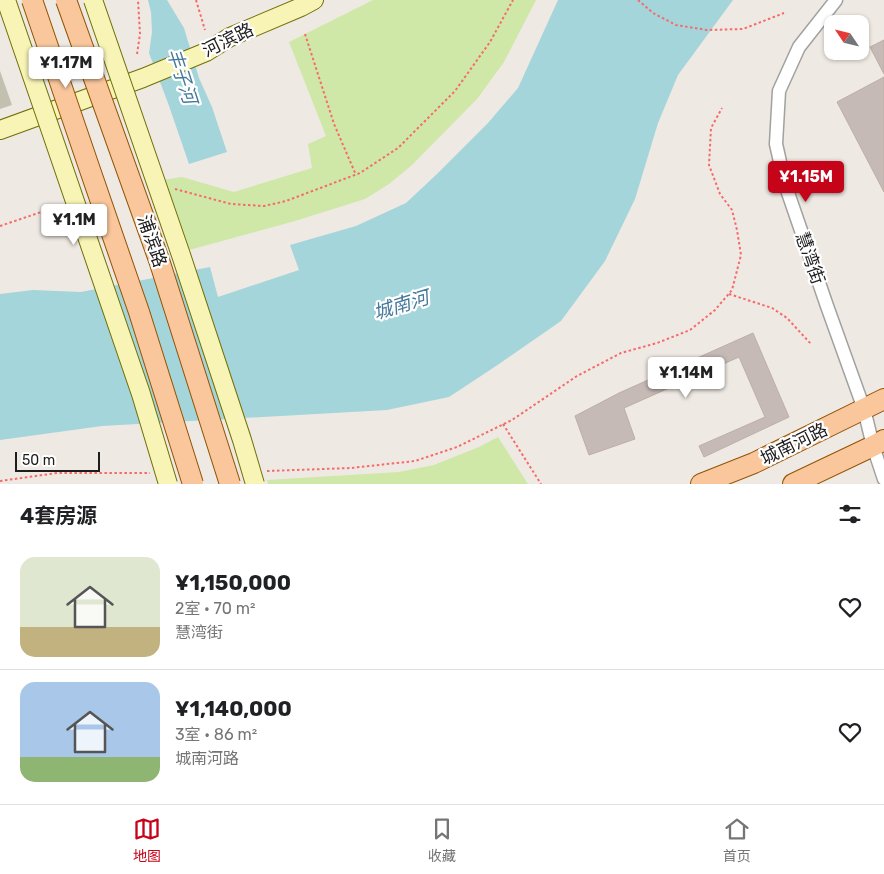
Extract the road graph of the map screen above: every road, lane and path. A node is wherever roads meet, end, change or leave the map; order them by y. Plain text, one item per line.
1 (6, 0) edge
2 (32, 0) edge
3 (66, 0) edge
4 (93, 0) edge
5 (138, 0) edge
6 (196, 0) edge
7 (314, 0) edge
8 (513, 0) edge
9 (638, 0) edge
10 (836, 0) edge
11 (784, 13) dead end
12 (205, 30) dead end
13 (304, 34) dead end
14 (137, 54) dead end
15 (722, 108) dead end
16 (0, 130) edge
17 (356, 175) junction
18 (174, 189) dead end
19 (61, 205) dead end
20 (0, 226) edge
21 (729, 294) junction
22 (811, 344) dead end
23 (884, 398) edge
24 (864, 409) junction
25 (503, 424) junction
26 (879, 443) edge
27 (258, 478) edge
28 (161, 479) edge
29 (884, 479) edge
30 (0, 481) edge
31 (193, 484) edge
32 (230, 484) edge
33 (541, 484) edge
34 (701, 484) edge
35 (793, 484) edge

1 - 28 street, bridge
2 - 31 main road, 浦滨路, bridge
3 - 32 main road, 浦滨路, bridge
4 - 27 street, 浦滨路, bridge
5 - 14 path
6 - 12 path
7 - 16 street, 河滨路
8 - 17 path
9 - 11 path
10 - 24 street, 慧湾街
13 - 17 path
15 - 21 path
17 - 18 path
19 - 20 path
21 - 22 path
21 - 25 path
23 - 24 main road, 城南河路
24 - 26 street, 慧湾街
24 - 34 main road, 城南河路
25 - 27 path
25 - 33 path
26 - 29 street, 慧湾街
26 - 35 main road, 城南河路
28 - 30 path

